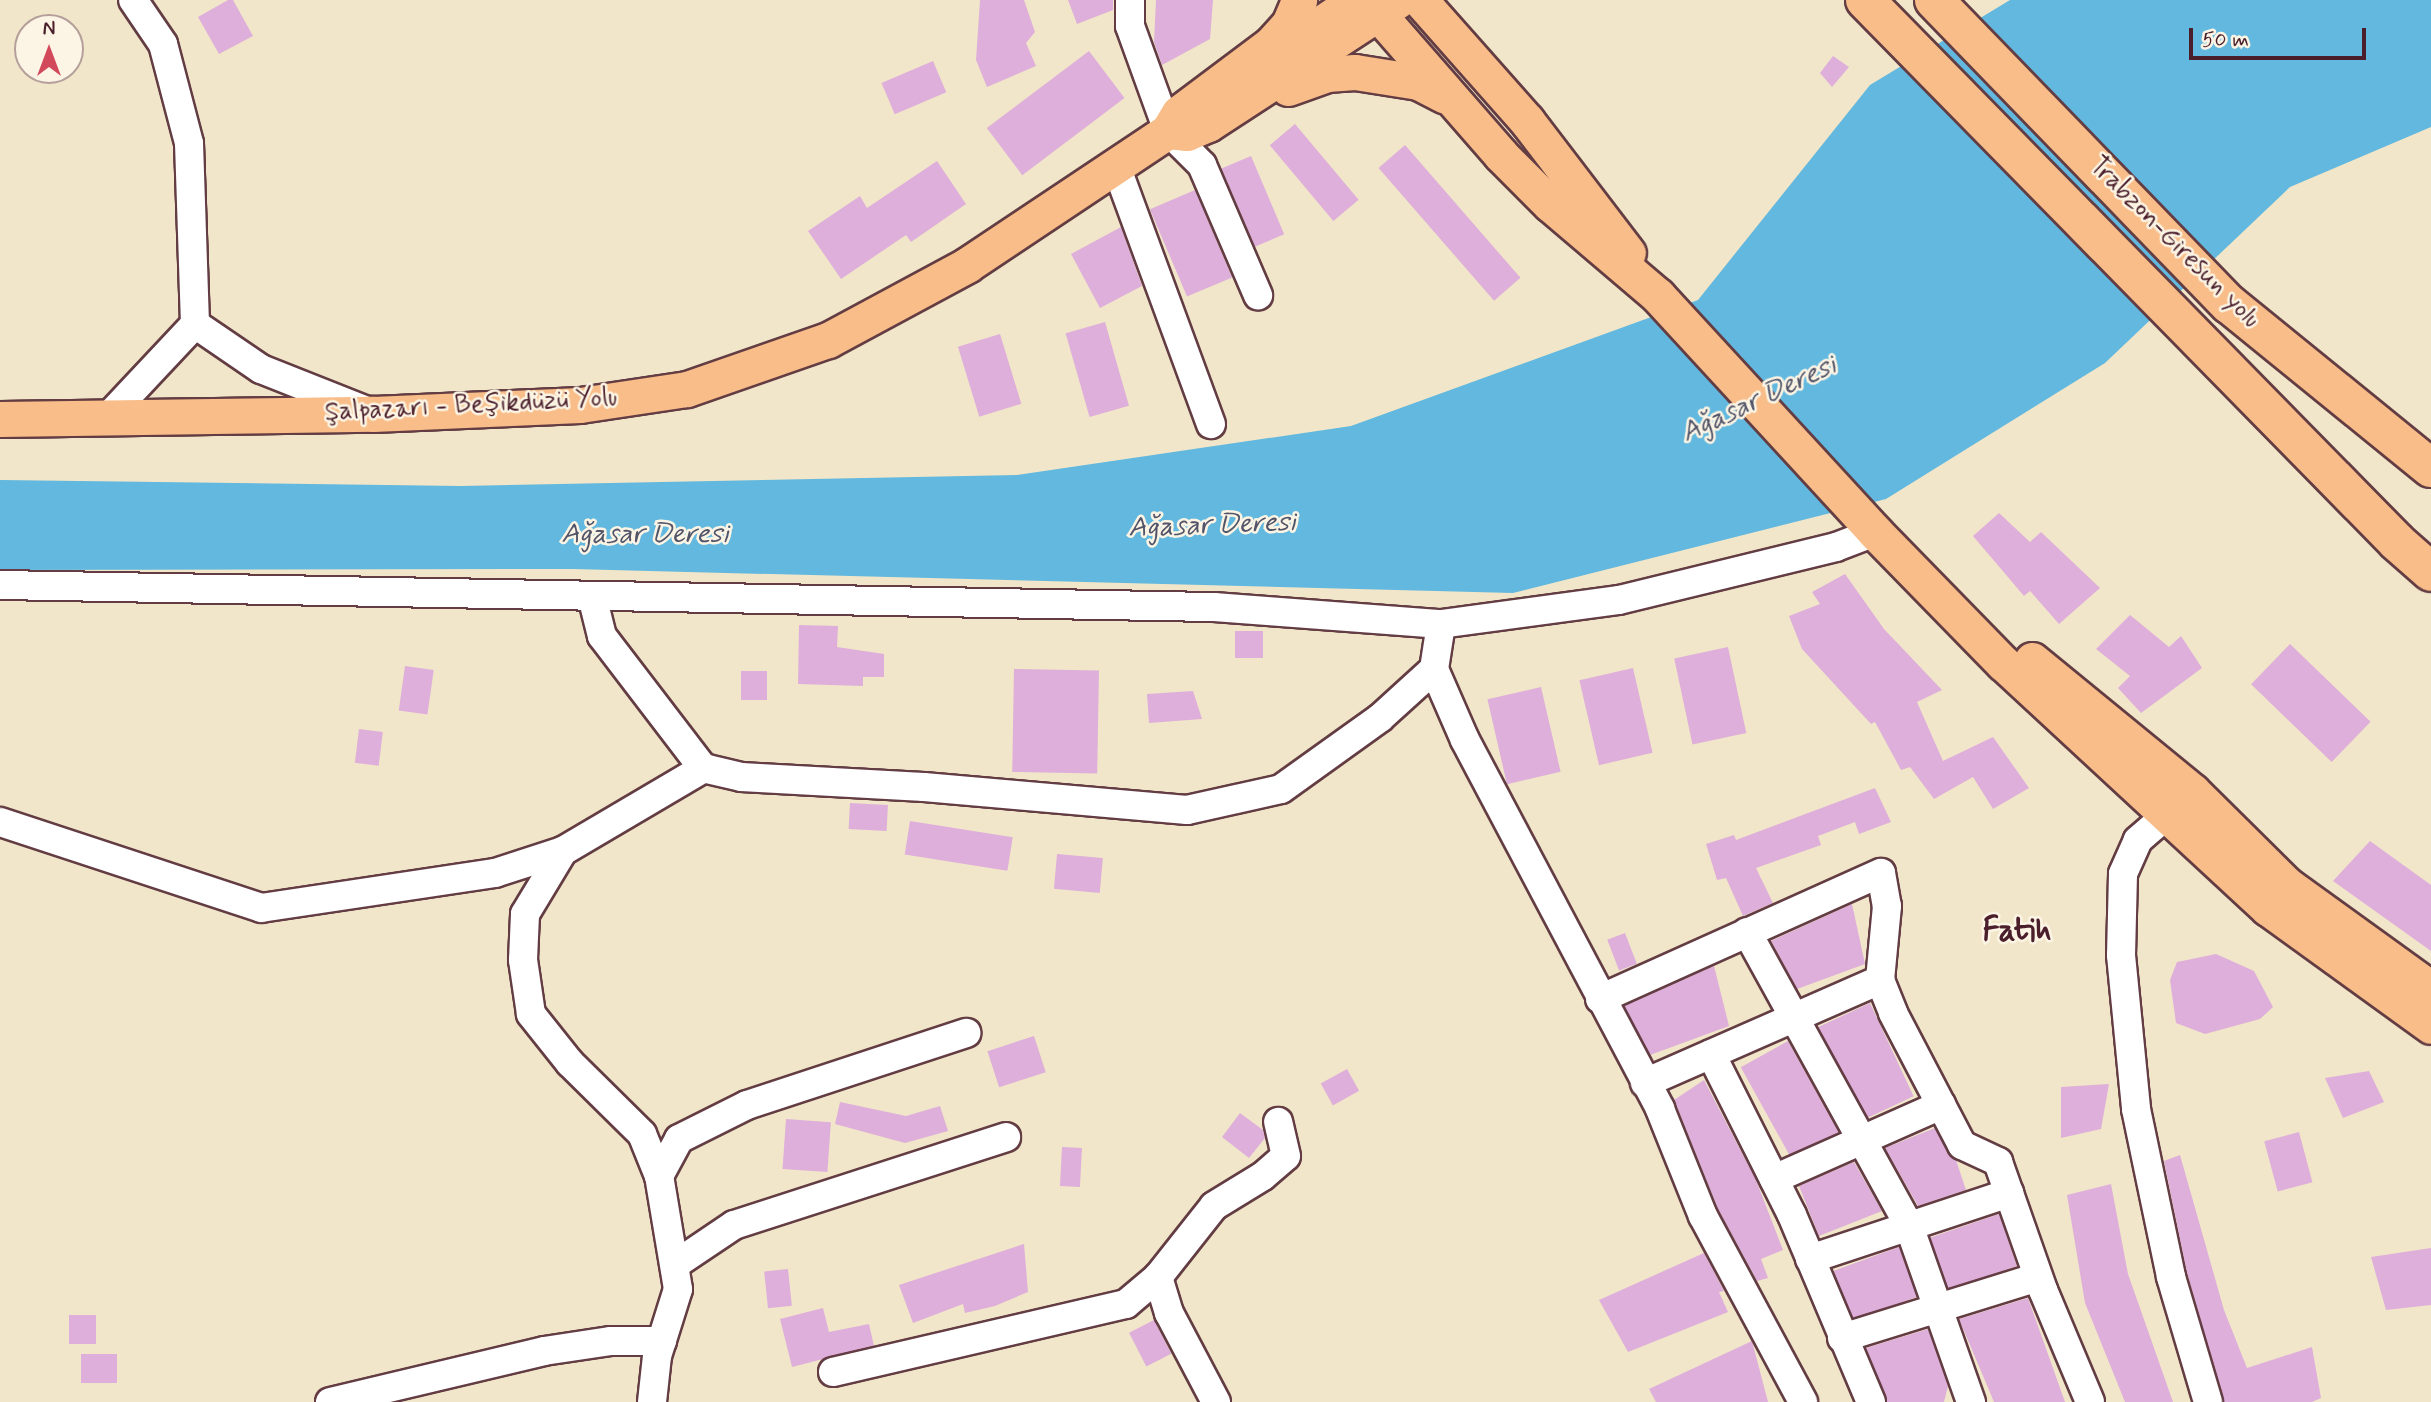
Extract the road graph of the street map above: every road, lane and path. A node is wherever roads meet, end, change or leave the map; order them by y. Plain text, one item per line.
1 (133, 0) edge
2 (1130, 0) edge
3 (1299, 0) edge
4 (1420, 0) edge
5 (1854, 0) edge
6 (1864, 0) edge
7 (1375, 4) edge
8 (1941, 6) edge
9 (1916, 53) junction
10 (1215, 89) junction
11 (1455, 102) junction
12 (1208, 124) junction
13 (1168, 131) junction
14 (1116, 166) junction
15 (1258, 295) dead end
16 (1658, 296) junction
17 (195, 324) junction
18 (373, 414) junction
19 (0, 419) edge
20 (105, 421) junction
21 (1211, 424) dead end
22 (2431, 468) edge
23 (1867, 523) junction
24 (2431, 572) edge
25 (0, 585) edge
26 (592, 596) junction
27 (1441, 624) junction
28 (1434, 669) junction
29 (704, 768) junction
30 (2193, 792) junction
31 (2167, 816) junction
32 (0, 822) edge
33 (563, 850) junction
34 (1747, 932) junction
35 (1880, 980) junction
36 (2431, 989) edge
37 (1600, 999) junction
38 (1797, 1017) junction
39 (2431, 1026) edge
40 (966, 1033) dead end
41 (1711, 1054) junction
42 (1645, 1083) junction
43 (1941, 1105) junction
44 (1278, 1122) dead end
45 (1006, 1137) dead end
46 (1864, 1139) junction
47 (659, 1176) junction
48 (1774, 1179) junction
49 (2009, 1193) junction
50 (1909, 1226) junction
51 (1810, 1259) junction
52 (676, 1265) junction
53 (1158, 1277) junction
54 (2038, 1277) junction
55 (1938, 1308) junction
56 (1842, 1338) junction
57 (662, 1341) junction
58 (832, 1372) dead end
59 (330, 1402) edge
60 (652, 1402) edge
61 (1216, 1402) edge
62 (1803, 1402) edge
63 (1871, 1402) edge
64 (1971, 1402) edge
65 (2090, 1402) edge
66 (2208, 1402) edge

1 - 17 street
2 - 13 street
3 - 10 main road
4 - 16 main road
5 - 9 highway
6 - 9 highway
7 - 10 main road
7 - 11 main road
7 - 12 main road
8 - 22 highway, Trabzon-Giresun yolu
9 - 24 highway
10 - 13 main road
11 - 12 main road
11 - 16 main road
12 - 13 main road
13 - 14 main road, Şalpazarı - Beşikdüzü Yolu
13 - 15 street
14 - 18 main road, Şalpazarı - Beşikdüzü Yolu
14 - 21 street
16 - 23 main road
17 - 18 street
17 - 20 street
18 - 20 main road, Şalpazarı - Beşikdüzü Yolu
19 - 20 main road, Şalpazarı - Beşikdüzü Yolu
23 - 27 street
23 - 30 main road
23 - 31 main road
25 - 26 street
26 - 27 street
26 - 29 street
27 - 28 street
28 - 29 street
28 - 37 street
29 - 33 street
30 - 31 street
30 - 36 main road
31 - 39 main road
31 - 66 street
32 - 33 street
33 - 47 street
34 - 35 street
34 - 37 street
34 - 38 street
35 - 38 street
35 - 43 street
37 - 42 street
38 - 41 street
38 - 46 street
40 - 47 street
41 - 42 street
41 - 48 street
42 - 62 street
43 - 46 street
43 - 49 street
44 - 53 street
45 - 52 street
46 - 48 street
46 - 50 street
47 - 52 street
48 - 51 street
49 - 50 street
49 - 54 street
50 - 51 street
50 - 55 street
51 - 56 street
52 - 57 street
53 - 58 street
53 - 61 street
54 - 55 street
54 - 65 street
55 - 56 street
55 - 64 street
56 - 63 street
57 - 59 street
57 - 60 street

